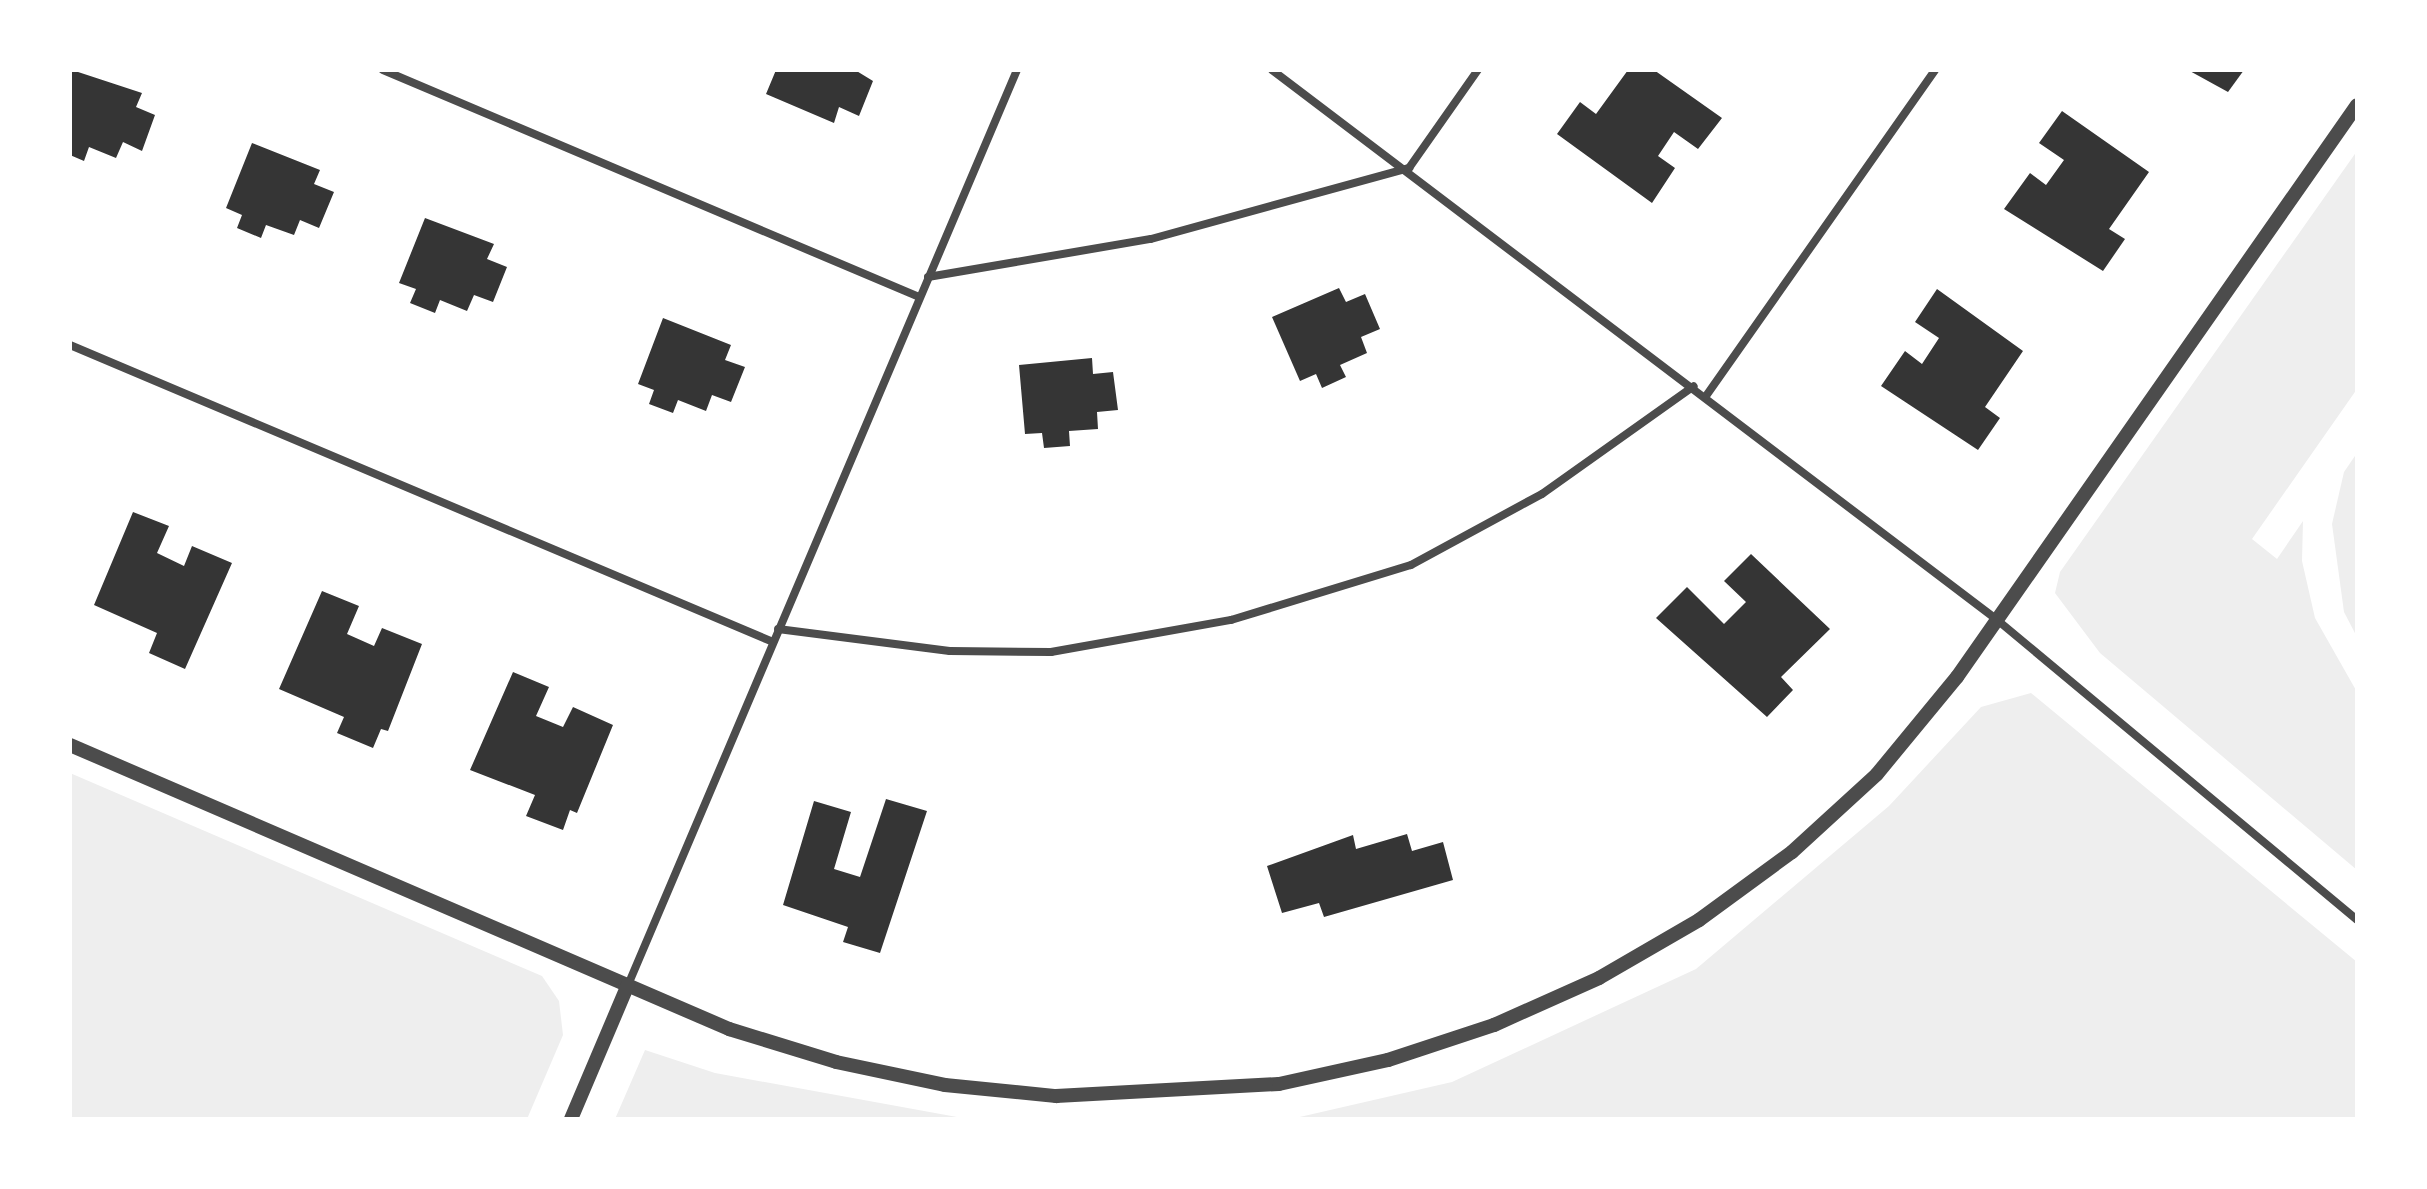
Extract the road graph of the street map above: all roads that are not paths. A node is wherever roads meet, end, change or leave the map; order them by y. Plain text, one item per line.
1 (383, 70) edge
2 (1017, 70) edge
3 (1272, 70) edge
4 (1478, 70) edge
5 (1935, 70) edge
6 (2357, 105) edge
7 (1409, 168) junction
8 (928, 277) junction
9 (919, 297) junction
10 (70, 345) edge
11 (1694, 386) junction
12 (1706, 396) junction
13 (1996, 619) junction
14 (778, 629) junction
15 (773, 642) junction
16 (70, 745) edge
17 (2357, 920) edge
18 (628, 985) junction
19 (571, 1119) edge

1 - 9 street
2 - 8 street
3 - 7 street
4 - 7 street
5 - 12 street
6 - 13 street
7 - 8 street
7 - 11 street
8 - 9 street
9 - 14 street
10 - 15 street
11 - 12 street
11 - 14 street
12 - 13 street
13 - 17 street
13 - 18 street
14 - 15 street
15 - 18 street
16 - 18 street
18 - 19 street

